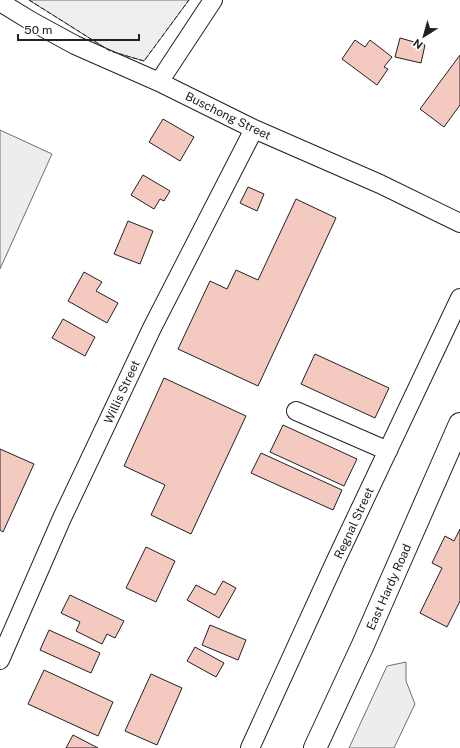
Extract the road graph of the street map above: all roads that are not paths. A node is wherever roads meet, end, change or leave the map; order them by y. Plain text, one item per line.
1 (213, 0) edge
2 (0, 2) edge
3 (159, 82) junction
4 (254, 129) junction
5 (460, 223) edge
6 (460, 298) edge
7 (296, 410) dead end
8 (460, 424) edge
9 (388, 451) junction
10 (0, 660) edge
11 (250, 748) edge
12 (315, 748) edge

1 - 3 street
2 - 3 street, Buschong Street
3 - 4 street, Buschong Street
4 - 5 street, Buschong Street
4 - 10 street, Willis Street
6 - 9 street, Regnal Street
7 - 9 street
8 - 12 main road, East Hardy Road
9 - 11 street, Regnal Street

